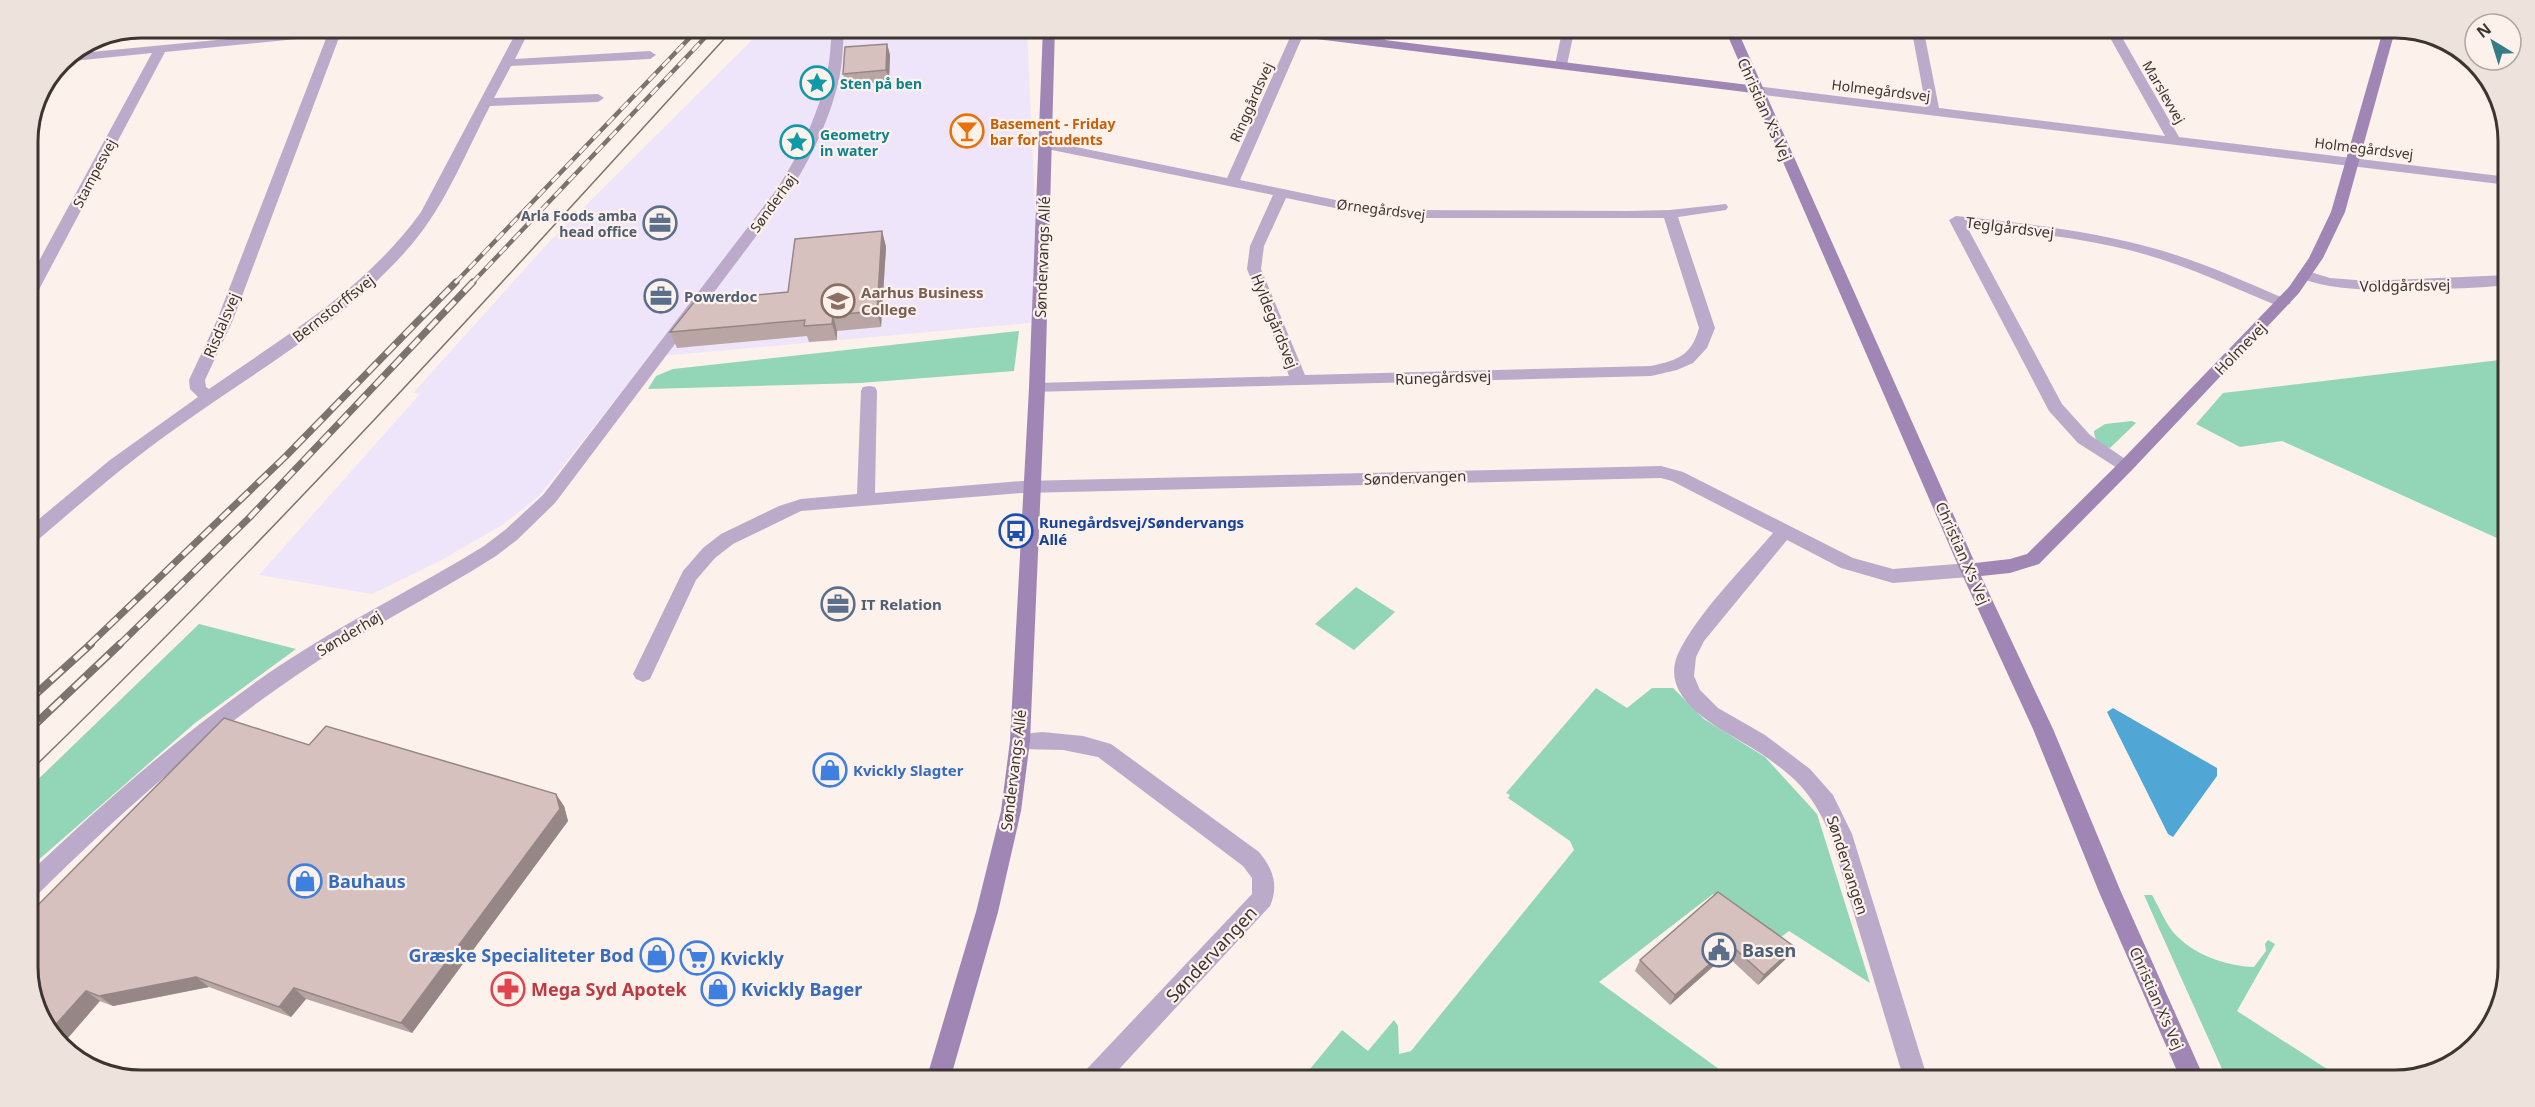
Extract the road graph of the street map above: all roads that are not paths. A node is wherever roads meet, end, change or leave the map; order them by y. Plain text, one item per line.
1 (273, 38) edge
2 (332, 38) edge
3 (519, 38) edge
4 (837, 38) edge
5 (1049, 38) edge
6 (1296, 38) edge
7 (1338, 38) edge
8 (1380, 38) edge
9 (1567, 38) edge
10 (1735, 38) edge
11 (1919, 38) edge
12 (2116, 38) edge
13 (2387, 38) edge
14 (1378, 43) junction
15 (160, 49) junction
16 (650, 55) dead end
17 (82, 56) edge
18 (506, 63) junction
19 (1561, 65) junction
20 (1756, 90) junction
21 (598, 98) dead end
22 (486, 102) junction
23 (1933, 111) junction
24 (2175, 141) junction
25 (1047, 145) junction
26 (2352, 162) junction
27 (2497, 180) edge
28 (1232, 183) junction
29 (1281, 193) junction
30 (1721, 207) dead end
31 (1670, 214) junction
32 (2304, 275) junction
33 (38, 276) edge
34 (2497, 281) edge
35 (2283, 303) junction
36 (1299, 381) junction
37 (1037, 388) junction
38 (869, 392) dead end
39 (209, 397) junction
40 (2125, 467) junction
41 (1031, 487) junction
42 (866, 499) junction
43 (38, 530) edge
44 (1785, 531) junction
45 (1969, 570) junction
46 (643, 674) dead end
47 (1020, 741) junction
48 (38, 880) edge
49 (941, 1070) edge
50 (1102, 1070) edge
51 (1913, 1070) edge
52 (2189, 1070) edge

1 - 15 street
2 - 39 street, Risdalsvej
3 - 18 street, Bernstorffsvej
4 - 48 street, Sønderhøj
5 - 25 street, Søndervangs Allé
6 - 28 street, Ringgårdsvej
7 - 14 street, Holmegårdsvej
8 - 14 street
9 - 19 street
10 - 20 street, Christian X's Vej
11 - 23 street
12 - 24 street, Marslevvej
13 - 26 street, Holmevej
14 - 19 street, Holmegårdsvej
15 - 17 street
15 - 33 street, Stampesvej
16 - 18 street
18 - 22 street, Bernstorffsvej
19 - 20 street, Holmegårdsvej
20 - 23 street, Holmegårdsvej
20 - 45 street, Christian X's Vej
21 - 22 street
22 - 39 street, Bernstorffsvej
23 - 24 street, Holmegårdsvej
24 - 26 street, Holmegårdsvej
25 - 28 street, Ørnegårdsvej
25 - 37 street, Søndervangs Allé
26 - 27 street, Holmegårdsvej
26 - 32 street, Holmevej
28 - 29 street, Ørnegårdsvej
29 - 31 street, Ørnegårdsvej
29 - 36 street, Hyldegårdsvej
30 - 31 street, Ørnegårdsvej
31 - 36 street, Runegårdsvej
32 - 34 street, Voldgårdsvej
32 - 35 street, Holmevej
35 - 40 street, Holmevej
35 - 40 street, Teglgårdsvej
36 - 37 street, Runegårdsvej
37 - 41 street, Søndervangs Allé
38 - 42 street
39 - 43 street
40 - 45 street, Holmevej
41 - 42 street
41 - 44 street, Søndervangen
41 - 47 street, Søndervangs Allé
42 - 46 street
44 - 45 street, Søndervangen
44 - 51 street, Søndervangen
45 - 52 street, Christian X's Vej
47 - 49 street, Søndervangs Allé
47 - 50 street, Søndervangen

